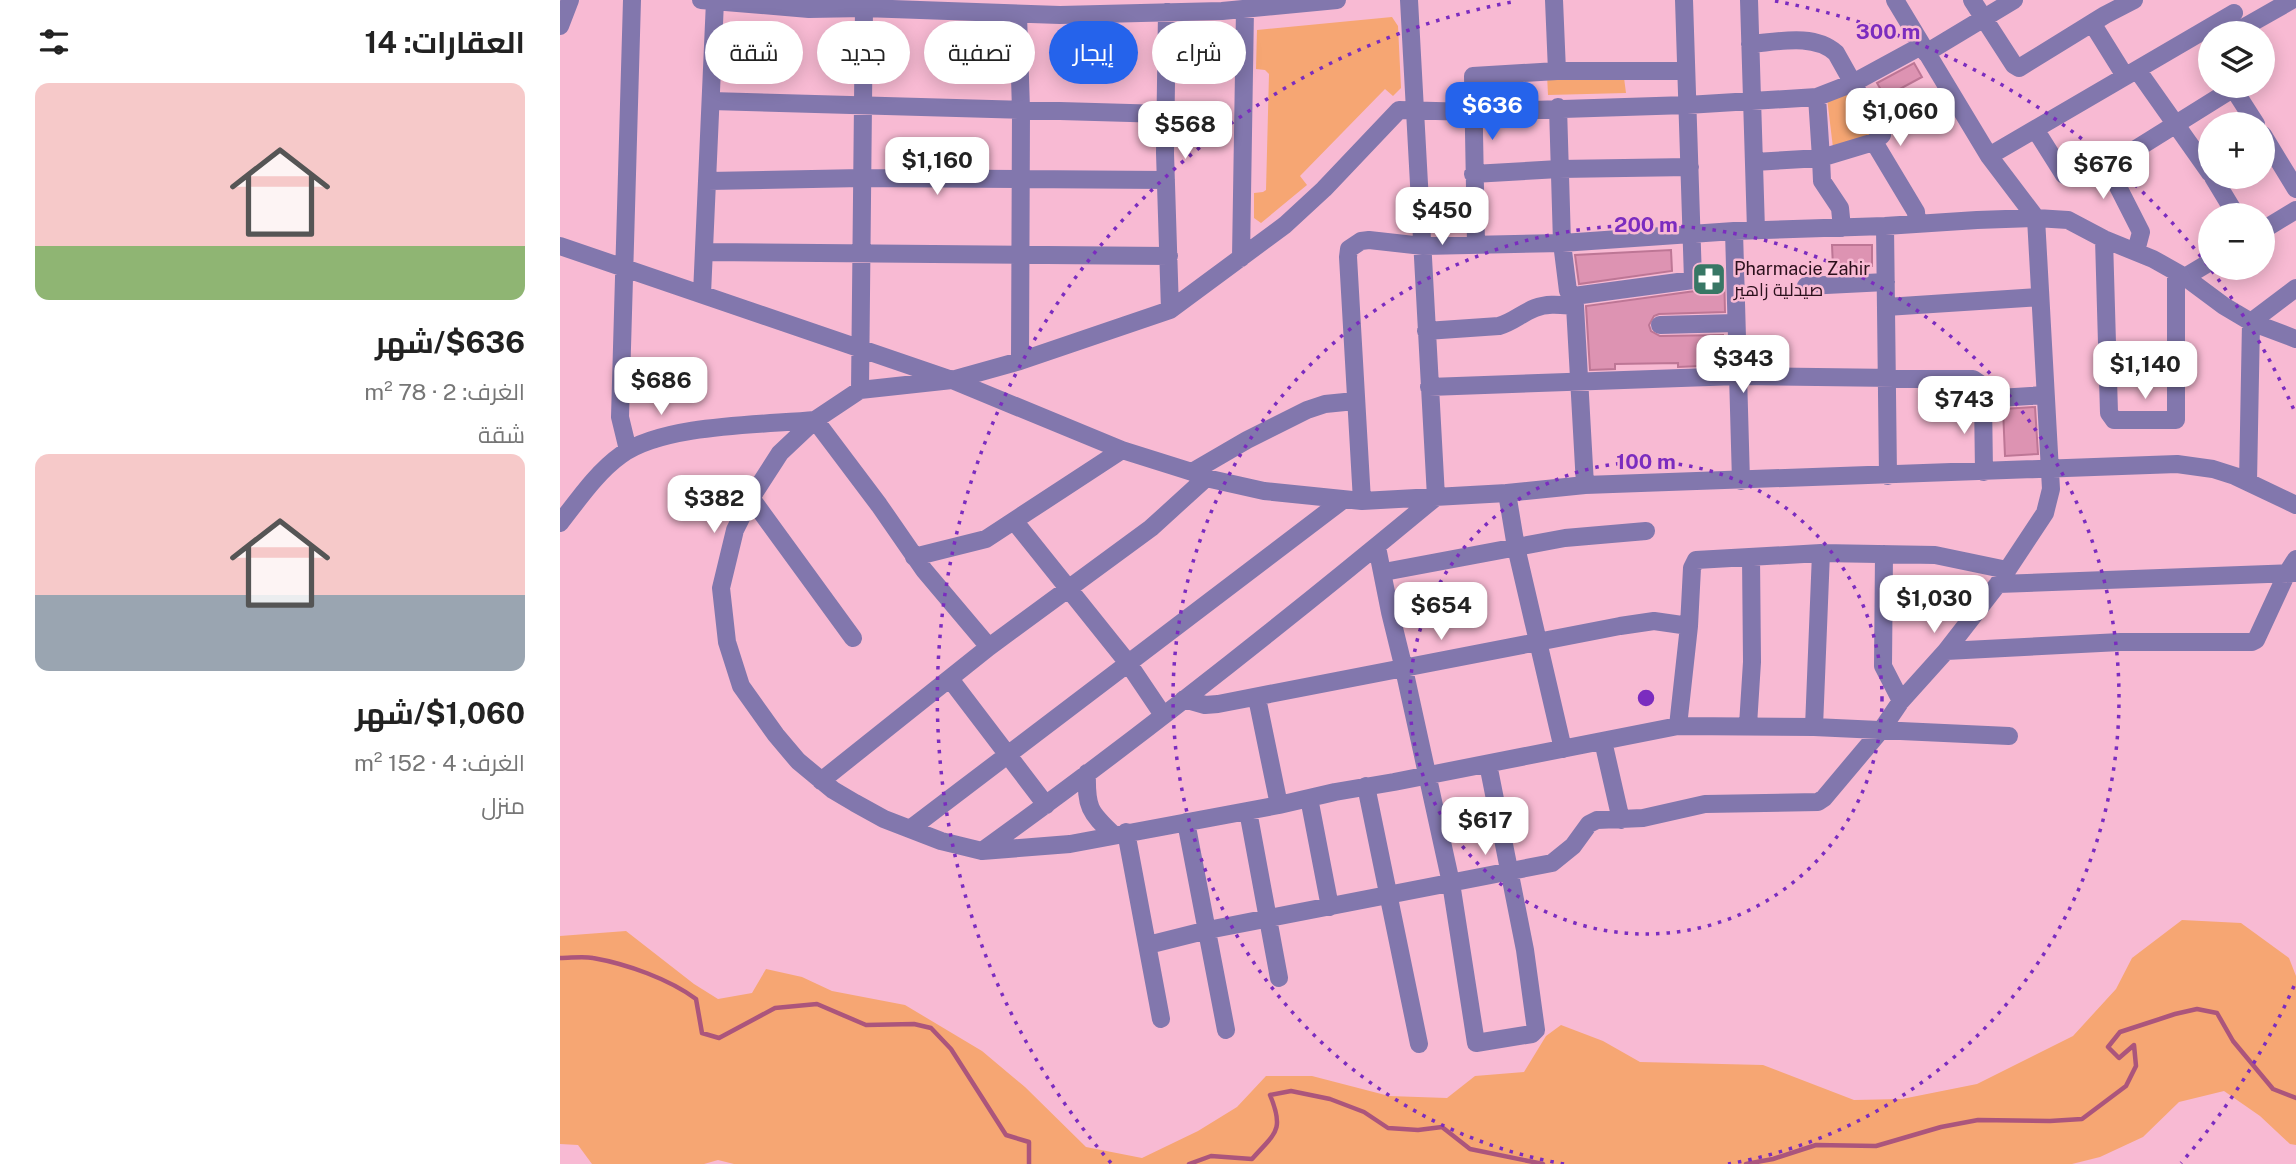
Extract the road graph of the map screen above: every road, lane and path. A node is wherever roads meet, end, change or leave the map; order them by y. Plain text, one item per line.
1 (570, 0) edge
2 (632, 0) edge
3 (1325, 0) edge
4 (1337, 0) edge
5 (1409, 0) edge
6 (1554, 0) edge
7 (1684, 0) edge
8 (1749, 0) edge
9 (1895, 0) edge
10 (1972, 0) edge
11 (2014, 0) edge
12 (2134, 0) edge
13 (2292, 0) edge
14 (708, 1) edge
15 (807, 5) edge
16 (864, 8) junction
17 (1057, 8) edge
18 (1245, 9) junction
19 (1167, 12) junction
20 (2098, 13) edge
21 (1018, 14) junction
22 (2237, 19) edge
23 (1983, 20) junction
24 (560, 26) edge
25 (1750, 44) junction
26 (1923, 50) junction
27 (1557, 71) junction
28 (1686, 71) junction
29 (2131, 74) junction
30 (1853, 83) junction
31 (1817, 97) junction
32 (2217, 98) edge
33 (1752, 100) junction
34 (711, 101) junction
35 (863, 105) junction
36 (1687, 105) junction
37 (1558, 107) junction
38 (1417, 109) junction
39 (1021, 110) junction
40 (1472, 111) junction
41 (1166, 114) junction
42 (2175, 124) junction
43 (2035, 130) junction
44 (1874, 142) junction
45 (2275, 155) edge
46 (1989, 156) junction
47 (2198, 157) edge
48 (1821, 158) junction
49 (1754, 162) junction
50 (1689, 167) junction
51 (2110, 167) junction
52 (1559, 169) junction
53 (1473, 174) junction
54 (862, 178) junction
55 (1021, 179) junction
56 (1166, 180) junction
57 (708, 181) junction
58 (2296, 189) edge
59 (2296, 210) edge
60 (2036, 218) junction
61 (2275, 223) edge
62 (1917, 224) junction
63 (1885, 226) junction
64 (1842, 228) junction
65 (1756, 230) junction
66 (1734, 231) junction
67 (1692, 234) junction
68 (2104, 240) junction
69 (1562, 243) junction
70 (1476, 245) junction
71 (560, 246) edge
72 (1423, 246) junction
73 (2136, 251) junction
74 (705, 252) junction
75 (862, 255) junction
76 (1019, 256) junction
77 (1169, 256) junction
78 (1241, 258) junction
79 (2198, 267) edge
80 (624, 268) junction
81 (2181, 275) junction
82 (1886, 282) junction
83 (1806, 286) dead end
84 (2296, 288) edge
85 (702, 294) junction
86 (2040, 297) junction
87 (1574, 301) junction
88 (1886, 307) junction
89 (1170, 310) junction
90 (2251, 322) junction
91 (1736, 323) junction
92 (1660, 325) dead end
93 (1426, 331) junction
94 (2296, 339) edge
95 (859, 349) junction
96 (1020, 361) junction
97 (1738, 376) junction
98 (1887, 379) junction
99 (951, 380) junction
100 (1580, 382) junction
101 (1429, 387) junction
102 (860, 390) junction
103 (2044, 395) junction
104 (1983, 399) junction
105 (1355, 401) junction
106 (815, 420) junction
107 (628, 450) junction
108 (1122, 450) junction
109 (2049, 468) junction
110 (1984, 472) junction
111 (1199, 475) junction
112 (1888, 476) junction
113 (1741, 481) junction
114 (2248, 482) junction
115 (1585, 485) junction
116 (1507, 493) junction
117 (1436, 497) junction
118 (751, 498) junction
119 (1343, 500) junction
120 (1362, 501) junction
121 (2296, 505) edge
122 (1015, 522) junction
123 (560, 523) edge
124 (1646, 531) dead end
125 (1377, 547) junction
126 (1516, 547) junction
127 (1821, 553) junction
128 (1884, 554) junction
129 (914, 557) junction
130 (1751, 557) junction
131 (2293, 569) edge
132 (1384, 572) junction
133 (2002, 577) junction
134 (1070, 588) junction
135 (1689, 626) junction
136 (853, 638) dead end
137 (1538, 644) junction
138 (989, 647) junction
139 (1946, 651) junction
140 (1128, 663) junction
141 (1404, 669) junction
142 (950, 679) junction
143 (1257, 698) junction
144 (1184, 699) junction
145 (1901, 701) junction
146 (1163, 715) junction
147 (1748, 725) junction
148 (1678, 726) junction
149 (1814, 727) junction
150 (1882, 729) junction
151 (2009, 736) dead end
152 (1603, 741) junction
153 (1563, 749) junction
154 (1009, 754) junction
155 (1488, 764) junction
156 (1087, 773) junction
157 (1426, 775) junction
158 (821, 781) junction
159 (1366, 786) junction
160 (1309, 798) junction
161 (1046, 805) junction
162 (1279, 805) junction
163 (1248, 811) junction
164 (1621, 820) junction
165 (1186, 822) junction
166 (910, 829) junction
167 (1120, 834) junction
168 (982, 851) junction
169 (1509, 872) junction
170 (1451, 883) junction
171 (1389, 895) junction
172 (1330, 907) junction
173 (1269, 919) junction
174 (1208, 930) junction
175 (1147, 945) junction
176 (1279, 978) dead end
177 (1161, 1019) dead end
178 (1226, 1030) dead end
179 (1419, 1044) dead end

1 - 24 street
2 - 80 street
3 - 4 street
3 - 18 street
5 - 38 street
6 - 27 street
7 - 28 street
8 - 25 street
9 - 26 street
10 - 23 street
11 - 23 street
12 - 20 street
13 - 22 street
14 - 15 street
14 - 34 street
15 - 16 street
16 - 21 street
16 - 35 street
17 - 19 street
17 - 21 street
18 - 19 street
18 - 78 street
19 - 41 street
20 - 23 street
20 - 29 street
21 - 39 street
22 - 29 street
23 - 26 street
25 - 30 street
25 - 33 street
26 - 30 street
26 - 46 street
27 - 28 street
27 - 40 street
28 - 36 street
29 - 42 street
29 - 43 street
30 - 31 street
30 - 44 street
31 - 33 street
31 - 48 street
32 - 42 street
33 - 36 street
33 - 49 street
34 - 35 street
34 - 57 street
35 - 39 street
35 - 54 street
36 - 37 street
36 - 50 street
37 - 40 street
37 - 52 street
38 - 40 street
38 - 72 street
38 - 78 street
39 - 41 street
39 - 55 street
40 - 53 street
41 - 56 street
42 - 47 street
42 - 51 street
43 - 46 street
43 - 51 street
44 - 48 street
44 - 62 street
45 - 58 street
46 - 60 street
48 - 49 street
48 - 64 street
49 - 65 street
50 - 52 street
50 - 67 street
51 - 73 street
52 - 53 street
52 - 69 street
53 - 70 street
54 - 55 street
54 - 57 street
54 - 75 street
55 - 56 street
55 - 76 street
56 - 77 street
57 - 74 street
59 - 61 street
60 - 62 street
60 - 68 street
60 - 86 street
62 - 63 street
63 - 64 street
63 - 82 street
64 - 65 street
65 - 66 street
66 - 67 street
66 - 91 street
67 - 69 street
67 - 87 street
68 - 73 street
68 - 81 street
69 - 70 street
69 - 87 street
70 - 72 street
71 - 80 street
72 - 93 street
72 - 105 street
73 - 81 street
74 - 75 street
74 - 85 street
75 - 76 street
75 - 95 street
76 - 77 street
76 - 96 street
77 - 89 street
78 - 89 street
79 - 81 street
80 - 85 street
80 - 107 street
81 - 90 street
82 - 83 street
82 - 88 street
84 - 90 street
85 - 95 street
86 - 88 street
86 - 103 street
87 - 93 street
87 - 100 street
88 - 98 street
89 - 96 street
90 - 94 street
90 - 114 street
91 - 92 street
91 - 97 street
93 - 101 street
95 - 99 street
95 - 102 street
96 - 99 street
97 - 98 street
97 - 100 street
97 - 113 street
98 - 104 street
98 - 112 street
99 - 102 street
99 - 108 street
100 - 101 street
100 - 115 street
101 - 117 street
102 - 106 street
103 - 104 street
103 - 109 street
104 - 110 street
105 - 111 street
105 - 120 street
106 - 107 street
106 - 118 street
106 - 129 street
107 - 123 street
108 - 111 street
108 - 122 street
109 - 110 street
109 - 114 street
109 - 133 street
110 - 112 street
111 - 119 street
111 - 134 street
112 - 113 street
113 - 115 street
114 - 121 street
115 - 116 street
116 - 117 street
116 - 126 street
117 - 120 street
117 - 125 street
118 - 136 street
118 - 158 street
119 - 120 street
119 - 140 street
122 - 129 street
122 - 134 street
124 - 126 street
125 - 132 street
125 - 144 street
126 - 132 street
126 - 137 street
127 - 128 street
127 - 130 street
127 - 149 street
128 - 133 street
128 - 145 street
129 - 138 street
130 - 135 street
130 - 147 street
131 - 133 street
131 - 139 street
132 - 141 street
133 - 139 street
134 - 138 street
134 - 140 street
135 - 137 street
135 - 148 street
137 - 141 street
137 - 153 street
138 - 142 street
139 - 145 street
140 - 146 street
140 - 154 street
141 - 143 street
141 - 157 street
142 - 154 street
142 - 158 street
143 - 144 street
143 - 162 street
144 - 146 street
145 - 150 street
146 - 156 street
147 - 148 street
147 - 149 street
148 - 152 street
149 - 150 street
150 - 151 street
150 - 164 street
152 - 153 street
152 - 164 street
153 - 155 street
154 - 161 street
154 - 166 street
155 - 157 street
155 - 169 street
156 - 161 street
156 - 167 street
157 - 159 street
157 - 170 street
158 - 166 street
159 - 160 street
159 - 171 street
160 - 162 street
160 - 172 street
161 - 168 street
162 - 163 street
163 - 165 street
163 - 173 street
164 - 169 street
165 - 167 street
165 - 174 street
166 - 168 street
167 - 168 street
167 - 175 street
169 - 170 street
169 - 170 street
170 - 171 street
171 - 172 street
171 - 179 street
172 - 173 street
173 - 174 street
173 - 176 street
174 - 175 street
174 - 178 street
175 - 177 street

